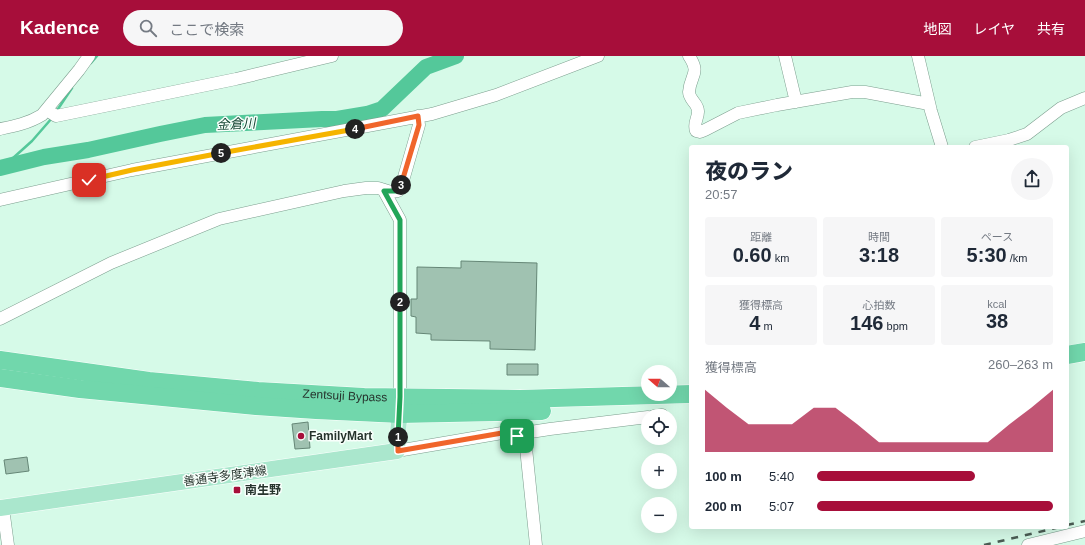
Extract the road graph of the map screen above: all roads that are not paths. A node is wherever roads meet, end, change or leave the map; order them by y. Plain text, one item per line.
1 (89, 56) edge
2 (332, 56) edge
3 (598, 56) edge
4 (689, 56) edge
5 (786, 56) edge
6 (918, 56) edge
7 (1085, 98) edge
8 (796, 102) junction
9 (929, 104) junction
10 (51, 113) junction
11 (418, 116) junction
12 (0, 129) edge
13 (941, 145) edge
14 (985, 145) edge
15 (384, 191) junction
16 (0, 200) edge
17 (0, 319) edge
18 (1085, 352) edge
19 (1069, 355) edge
20 (0, 360) edge
21 (0, 378) edge
22 (689, 394) edge
23 (689, 404) edge
24 (400, 406) junction
25 (641, 418) edge
26 (517, 436) junction
27 (398, 451) junction
28 (1, 508) edge
29 (1085, 531) edge
30 (8, 545) edge
31 (536, 545) edge
32 (1028, 545) edge

1 - 10 street
2 - 10 street
3 - 11 street
4 - 8 street
5 - 8 street
6 - 9 street
7 - 14 street
8 - 9 street
9 - 13 street
10 - 12 street
11 - 15 street
11 - 16 street
15 - 17 street
15 - 24 street
18 - 19 highway
20 - 24 highway, Zentsuji Bypass
21 - 24 highway, Zentsuji Bypass
22 - 24 highway, Zentsuji Bypass
23 - 24 highway, Zentsuji Bypass
24 - 27 main road
25 - 26 street
26 - 27 street
26 - 31 street
27 - 28 main road, 善通寺多度津線
28 - 30 street
29 - 32 street

